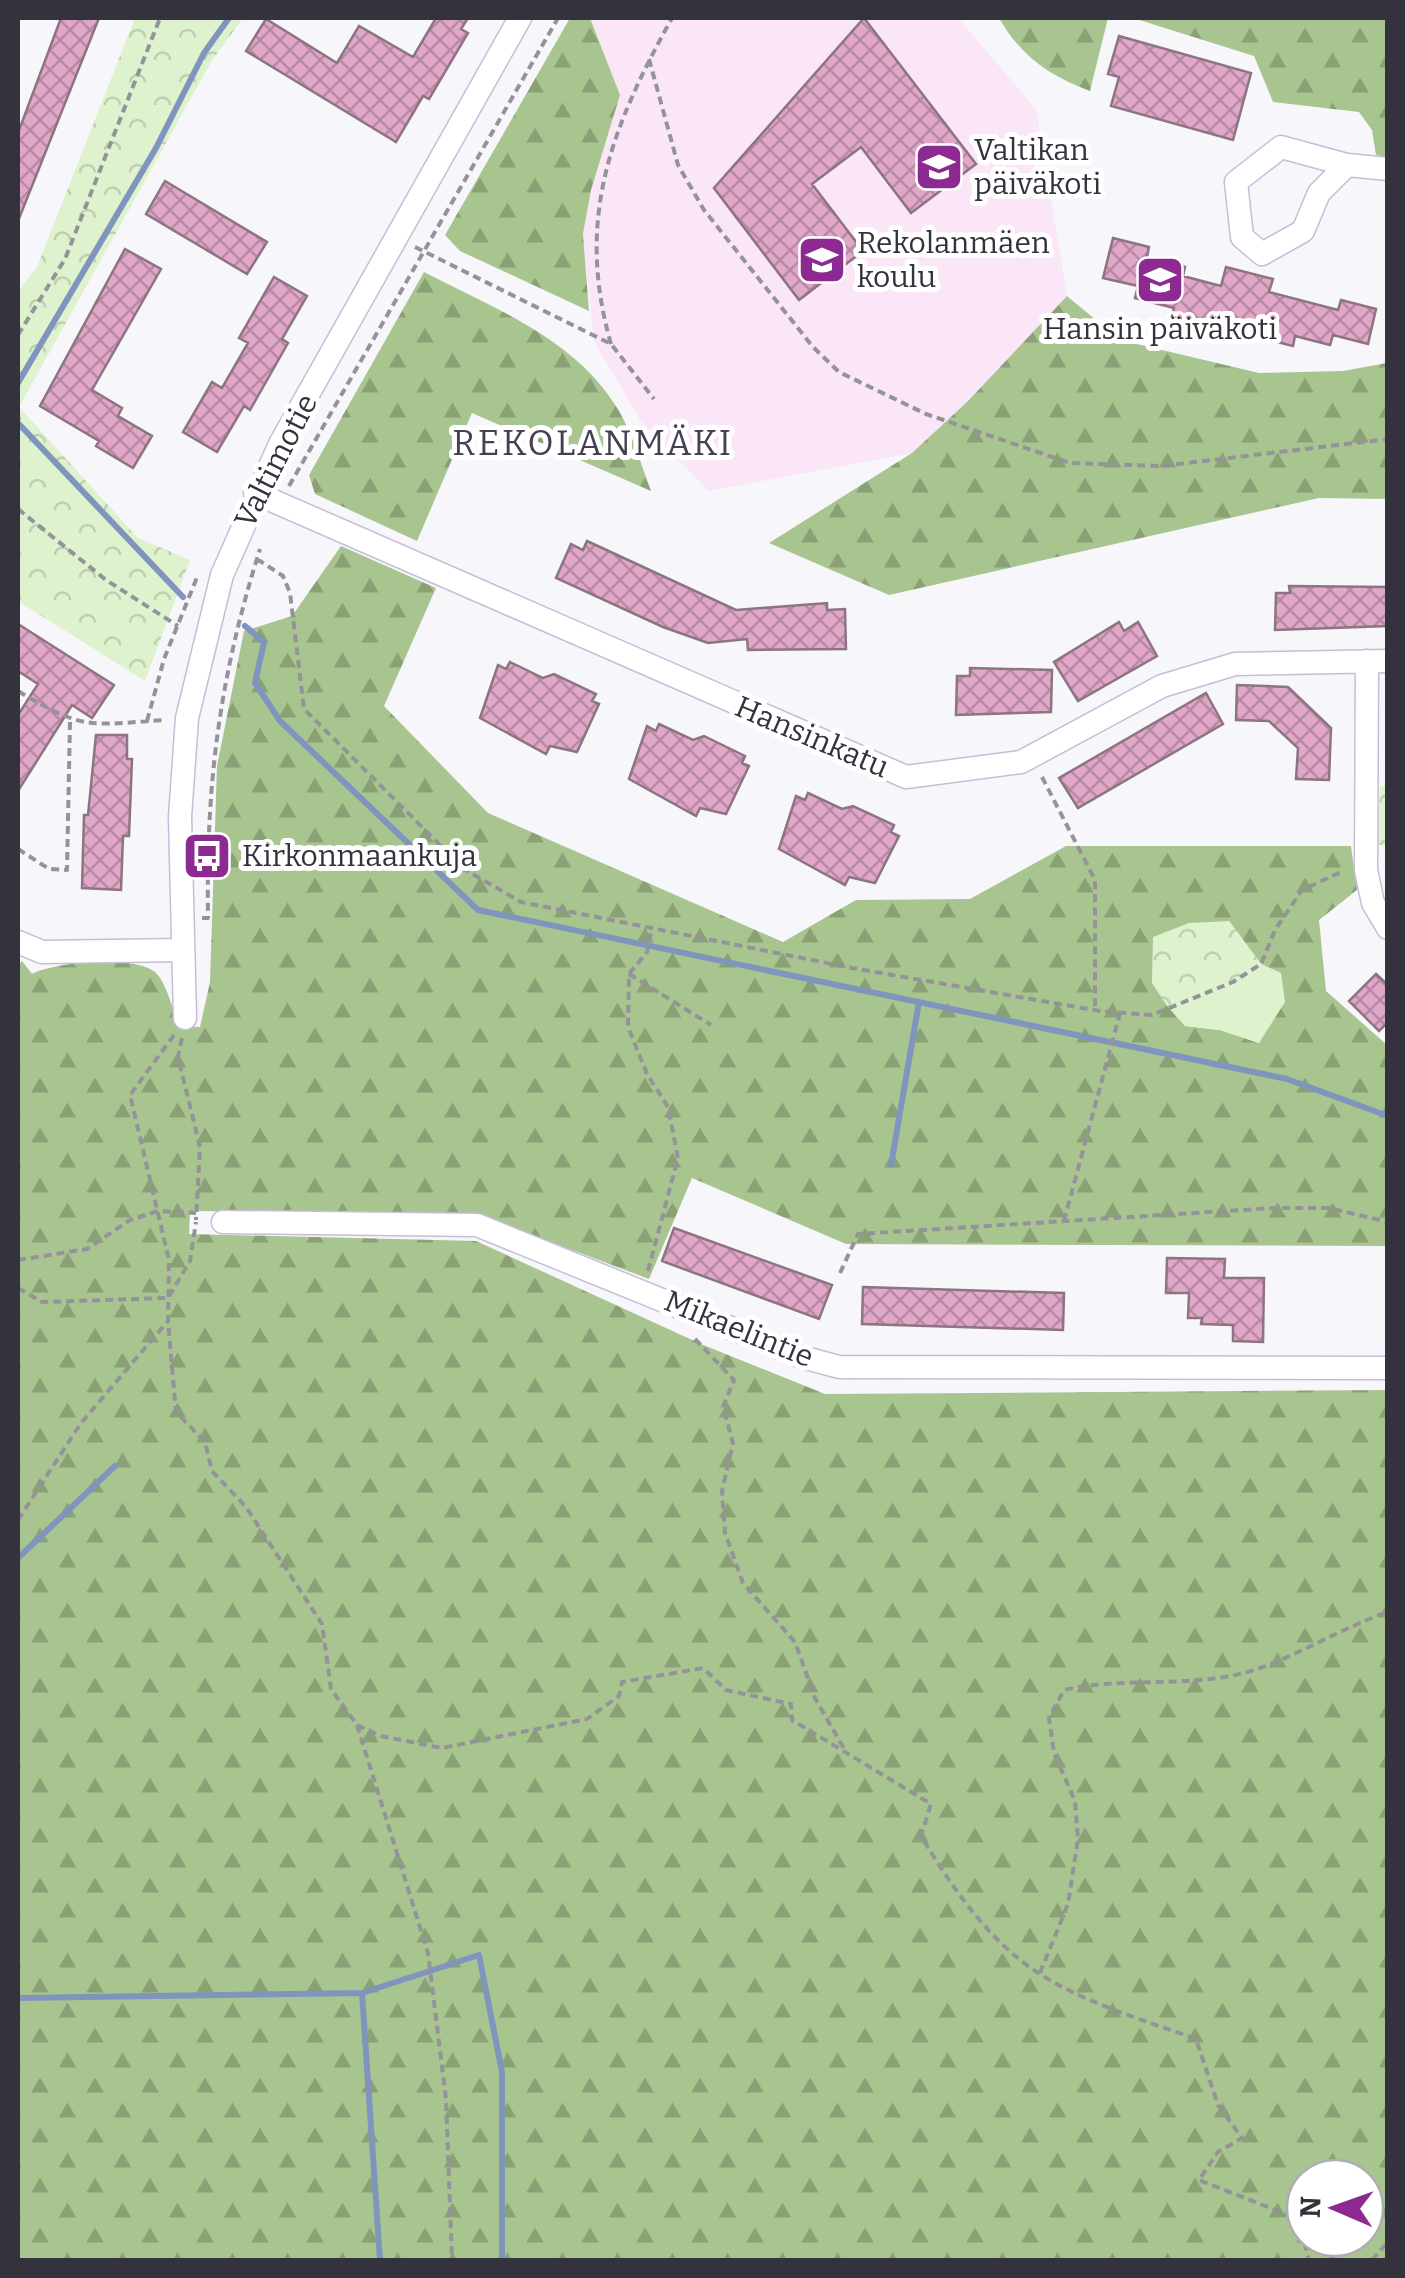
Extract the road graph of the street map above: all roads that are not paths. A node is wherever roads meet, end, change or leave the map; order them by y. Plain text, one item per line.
1 (520, 18) edge
2 (1347, 165) junction
3 (1388, 168) edge
4 (255, 494) junction
5 (1377, 662) edge
6 (1388, 928) edge
7 (18, 942) edge
8 (180, 950) junction
9 (185, 1018) road end
10 (223, 1222) road end
11 (1388, 1368) edge

1 - 4 street, Valtimotie
2 - 2 street
2 - 3 street
4 - 5 street, Hansinkatu
4 - 8 street, Valtimotie
5 - 6 street
7 - 8 street
8 - 9 street, Valtimotie
10 - 11 street, Mikaelintie

